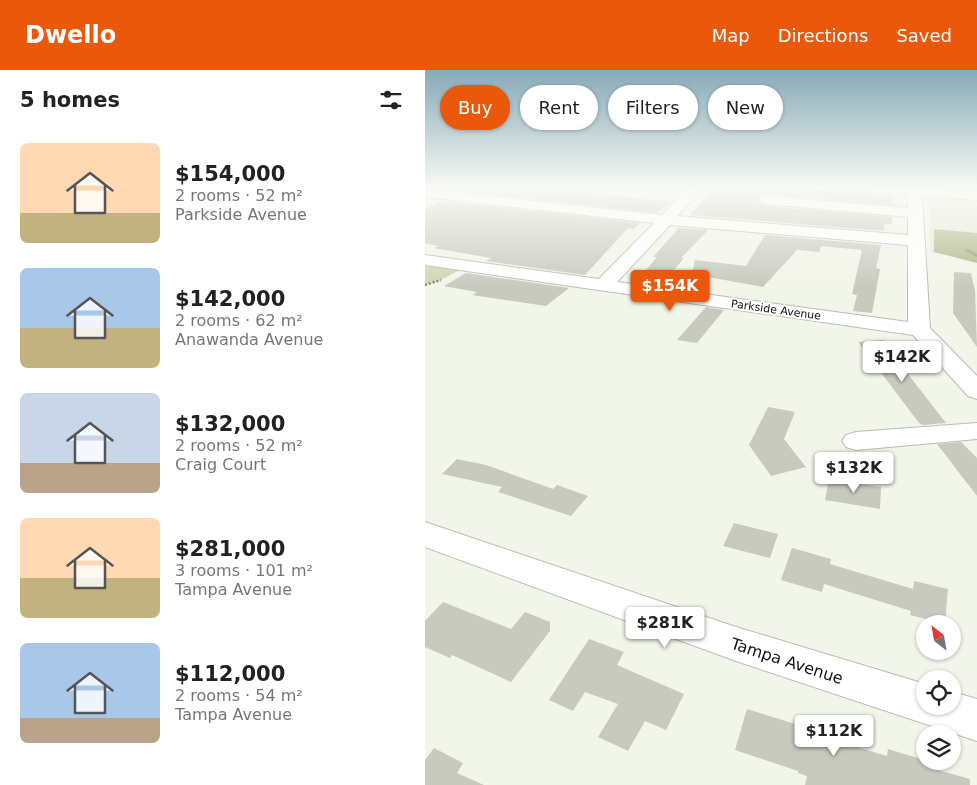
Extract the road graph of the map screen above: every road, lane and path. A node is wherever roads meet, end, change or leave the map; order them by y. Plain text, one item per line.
1 (665, 221) edge
2 (683, 221) edge
3 (755, 221) edge
4 (915, 221) edge
5 (752, 227) junction
6 (915, 241) junction
7 (425, 260) edge
8 (604, 285) junction
9 (919, 328) junction
10 (977, 391) edge
11 (977, 431) edge
12 (856, 441) dead end
13 (425, 534) edge
14 (916, 701) edge
15 (961, 715) edge
16 (977, 720) edge

1 - 8 street
2 - 5 street
3 - 5 street
4 - 6 street
5 - 6 street
6 - 9 street
7 - 8 street, Parkside Avenue
8 - 9 street, Parkside Avenue
9 - 10 street
11 - 12 street
13 - 14 street, Tampa Avenue
15 - 16 street

